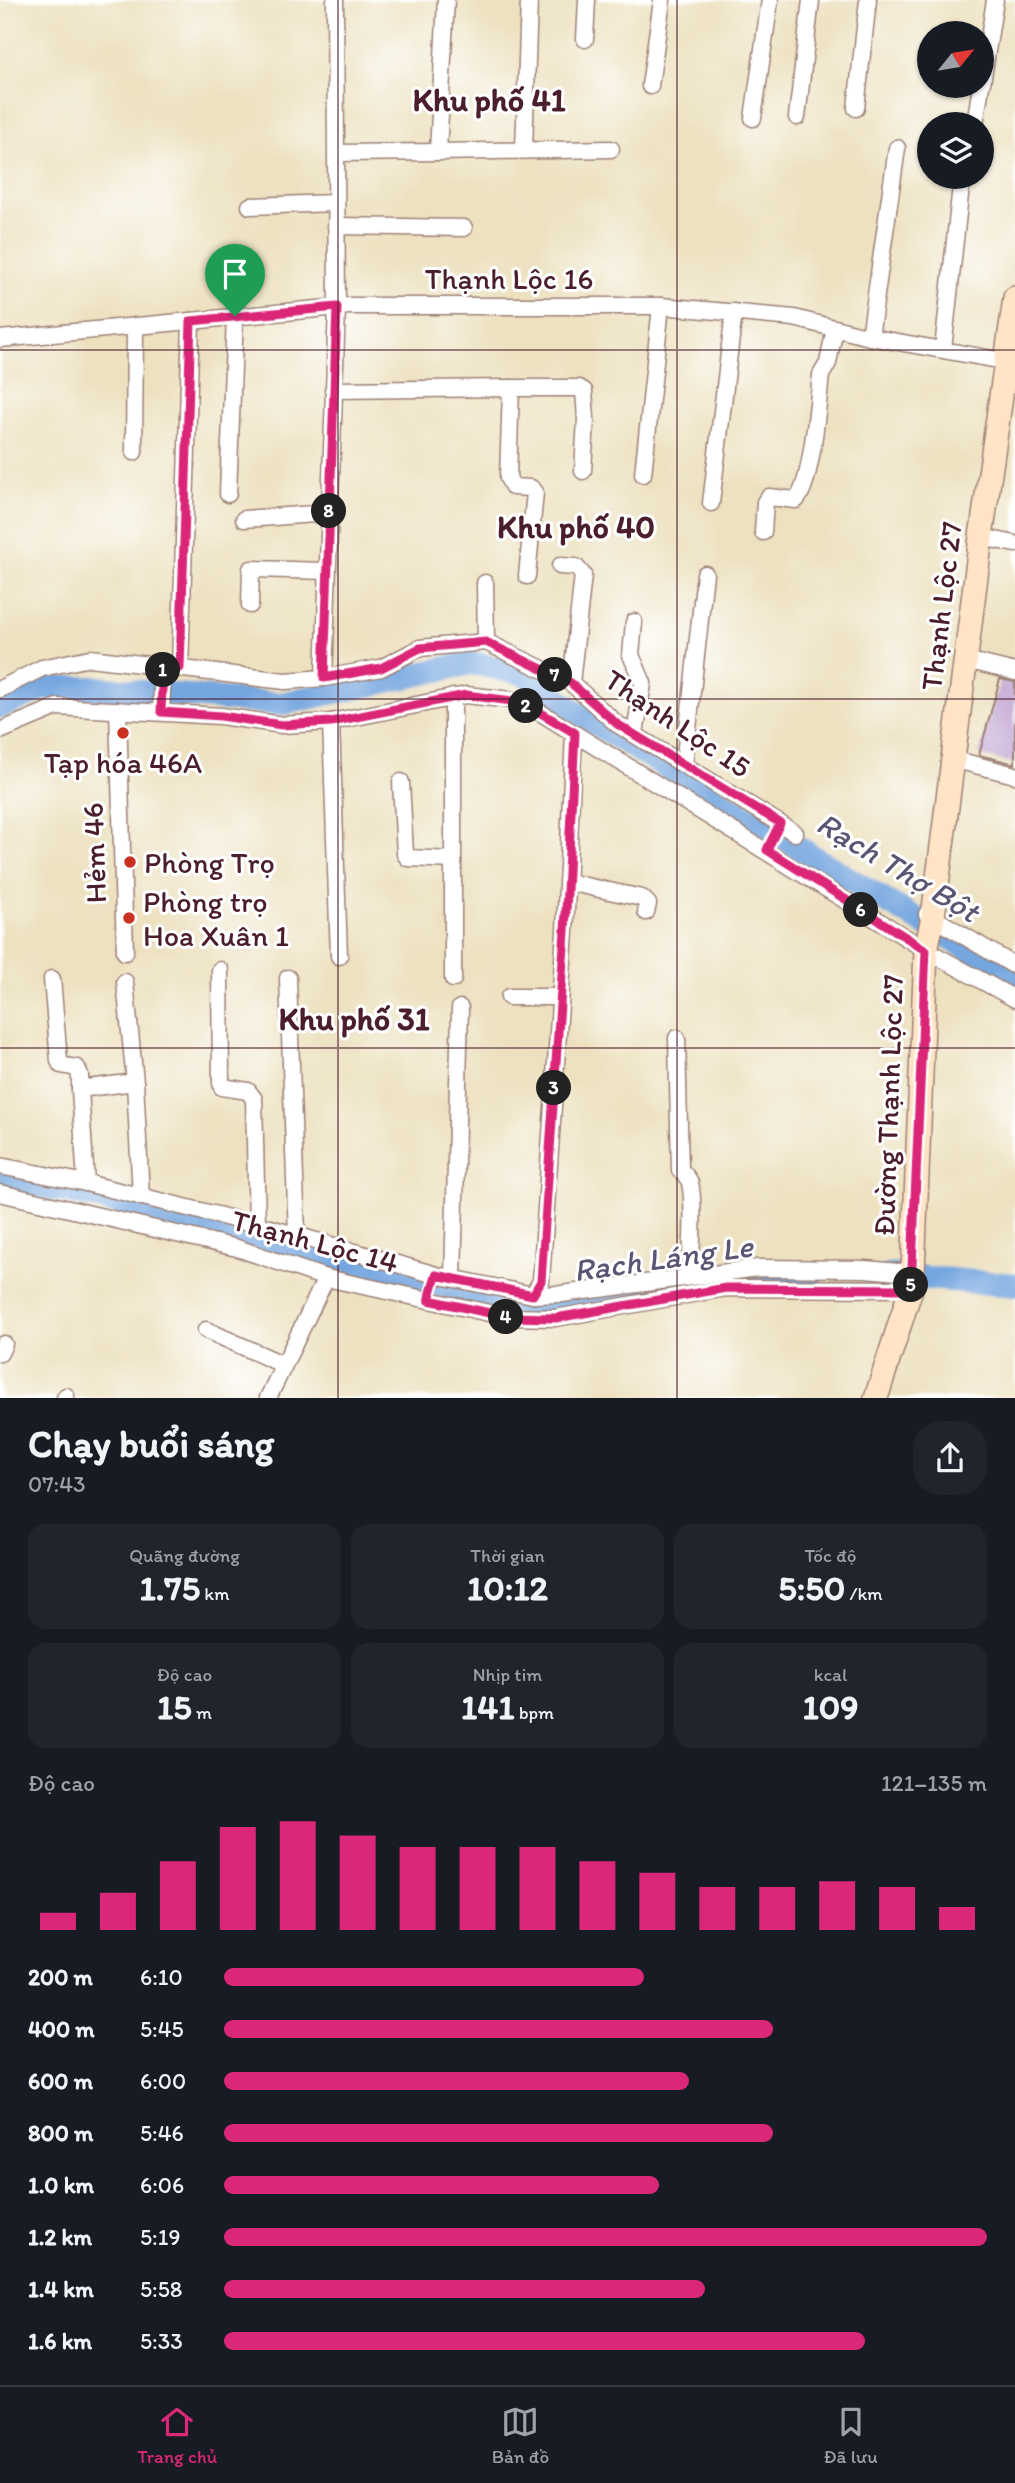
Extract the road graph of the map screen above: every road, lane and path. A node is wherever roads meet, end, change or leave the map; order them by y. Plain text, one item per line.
1 (335, 0) edge
2 (446, 0) edge
3 (529, 0) edge
4 (587, 0) edge
5 (662, 0) edge
6 (770, 0) edge
7 (811, 0) edge
8 (868, 0) edge
9 (995, 0) edge
10 (992, 21) edge
11 (585, 39) dead end
12 (650, 86) dead end
13 (856, 108) dead end
14 (797, 117) dead end
15 (753, 118) dead end
16 (897, 148) dead end
17 (611, 149) dead end
18 (524, 150) junction
19 (438, 152) junction
20 (337, 153) junction
21 (961, 189) edge
22 (335, 204) junction
23 (250, 206) dead end
24 (336, 226) junction
25 (464, 228) dead end
26 (1015, 298) edge
27 (661, 306) junction
28 (337, 307) junction
29 (734, 312) junction
30 (235, 316) junction
31 (191, 321) junction
32 (135, 326) junction
33 (835, 328) junction
34 (870, 337) junction
35 (0, 338) edge
36 (943, 349) junction
37 (1010, 362) edge
38 (511, 388) junction
39 (334, 390) junction
40 (134, 452) dead end
41 (583, 471) dead end
42 (643, 474) dead end
43 (228, 494) dead end
44 (710, 503) dead end
45 (329, 513) junction
46 (244, 519) dead end
47 (763, 533) dead end
48 (981, 537) junction
49 (1015, 544) edge
50 (560, 566) dead end
51 (327, 571) junction
52 (705, 574) dead end
53 (527, 576) dead end
54 (485, 583) dead end
55 (250, 606) dead end
56 (634, 622) dead end
57 (486, 642) junction
58 (966, 660) junction
59 (172, 667) junction
60 (1015, 672) edge
61 (324, 678) junction
62 (571, 683) junction
63 (0, 689) edge
64 (453, 697) junction
65 (118, 710) junction
66 (161, 712) junction
67 (331, 722) junction
68 (0, 731) edge
69 (575, 733) junction
70 (635, 734) junction
71 (953, 759) junction
72 (684, 765) junction
73 (1015, 775) edge
74 (711, 781) junction
75 (401, 782) dead end
76 (696, 807) junction
77 (780, 823) junction
78 (795, 833) dead end
79 (767, 850) junction
80 (453, 860) junction
81 (567, 882) junction
82 (646, 912) dead end
83 (928, 928) junction
84 (125, 952) dead end
85 (339, 956) dead end
86 (1015, 966) edge
87 (220, 970) dead end
88 (288, 978) dead end
89 (52, 979) dead end
90 (453, 979) dead end
91 (125, 982) dead end
92 (509, 997) dead end
93 (560, 997) junction
94 (1015, 999) edge
95 (460, 1008) dead end
96 (677, 1038) dead end
97 (135, 1082) junction
98 (79, 1089) junction
99 (0, 1166) edge
100 (86, 1183) junction
101 (0, 1193) edge
102 (141, 1197) junction
103 (257, 1225) junction
104 (297, 1236) junction
105 (687, 1276) junction
106 (444, 1277) junction
107 (912, 1277) junction
108 (326, 1278) junction
109 (533, 1295) junction
110 (429, 1300) junction
111 (206, 1330) dead end
112 (284, 1364) junction
113 (268, 1398) edge
114 (876, 1398) edge

1 - 20 street
2 - 19 street
3 - 18 street
4 - 11 street
5 - 12 street
6 - 15 street
7 - 14 street
8 - 13 street
9 - 10 street
16 - 34 street
17 - 18 street
18 - 19 street
19 - 20 street
20 - 22 street
21 - 36 street
22 - 23 street
22 - 24 street
24 - 25 street
24 - 28 street
26 - 37 street, Thạnh Lộc 27
27 - 28 street, Thạnh Lộc 16
27 - 29 street, Thạnh Lộc 16
27 - 42 street
28 - 30 street, Thạnh Lộc 16
28 - 39 street
29 - 33 street, Thạnh Lộc 16
29 - 44 street
30 - 31 street, Thạnh Lộc 16
30 - 43 street
31 - 32 street, Thạnh Lộc 16
31 - 59 street
32 - 35 street, Thạnh Lộc 16
32 - 40 street
33 - 34 street, Thạnh Lộc 16
33 - 47 street
34 - 36 street, Thạnh Lộc 16
36 - 37 street, Thạnh Lộc 16
37 - 48 street, Thạnh Lộc 27
38 - 39 street
38 - 41 street
38 - 53 street
39 - 45 street
45 - 46 street
45 - 51 street
48 - 49 street
48 - 58 street, Thạnh Lộc 27
50 - 62 street
51 - 55 street
51 - 61 street
52 - 72 street
54 - 57 street
56 - 70 street
57 - 61 street
57 - 62 street, Thạnh Lộc 15
58 - 60 street
58 - 71 street, Thạnh Lộc 27
59 - 61 street
59 - 63 street
59 - 66 street
62 - 70 street, Thạnh Lộc 15
64 - 67 street, Thạnh Lộc 15
64 - 69 street, Thạnh Lộc 15
64 - 80 street
65 - 66 street, Thạnh Lộc 15
65 - 68 street, Thạnh Lộc 15
65 - 84 street, Hẻm 46
66 - 67 street, Thạnh Lộc 15
67 - 85 street
69 - 76 street, Thạnh Lộc 15
69 - 81 street
70 - 72 street, Thạnh Lộc 15
71 - 73 street
71 - 83 street, Thạnh Lộc 27
72 - 74 street, Thạnh Lộc 15
74 - 76 street
74 - 77 street, Thạnh Lộc 15
75 - 80 street
76 - 79 street, Thạnh Lộc 15
77 - 78 street, Thạnh Lộc 15
77 - 79 street
79 - 83 street, Thạnh Lộc 15
80 - 90 street
81 - 82 street
81 - 93 street
83 - 86 street, Thạnh Lộc 15
83 - 94 street, Thạnh Lộc 15
83 - 107 street, Đường Thạnh Lộc 27
87 - 103 street
88 - 104 street
89 - 98 street
91 - 97 street
92 - 93 street
93 - 109 street
95 - 106 street
96 - 105 street
97 - 98 street
97 - 102 street
98 - 100 street
99 - 100 street, Thạnh Lộc 14
100 - 102 street, Thạnh Lộc 14
101 - 108 street, Thạnh Lộc 14
102 - 103 street, Thạnh Lộc 14
103 - 104 street, Thạnh Lộc 14
104 - 106 street, Thạnh Lộc 14
105 - 107 street, Thạnh Lộc 14
105 - 109 street, Thạnh Lộc 14
106 - 109 street, Thạnh Lộc 14
106 - 110 street
107 - 110 street, Thạnh Lộc 14
107 - 114 street, Đường Thạnh Lộc 27
108 - 110 street, Thạnh Lộc 14
108 - 112 street
111 - 112 street
112 - 113 street

